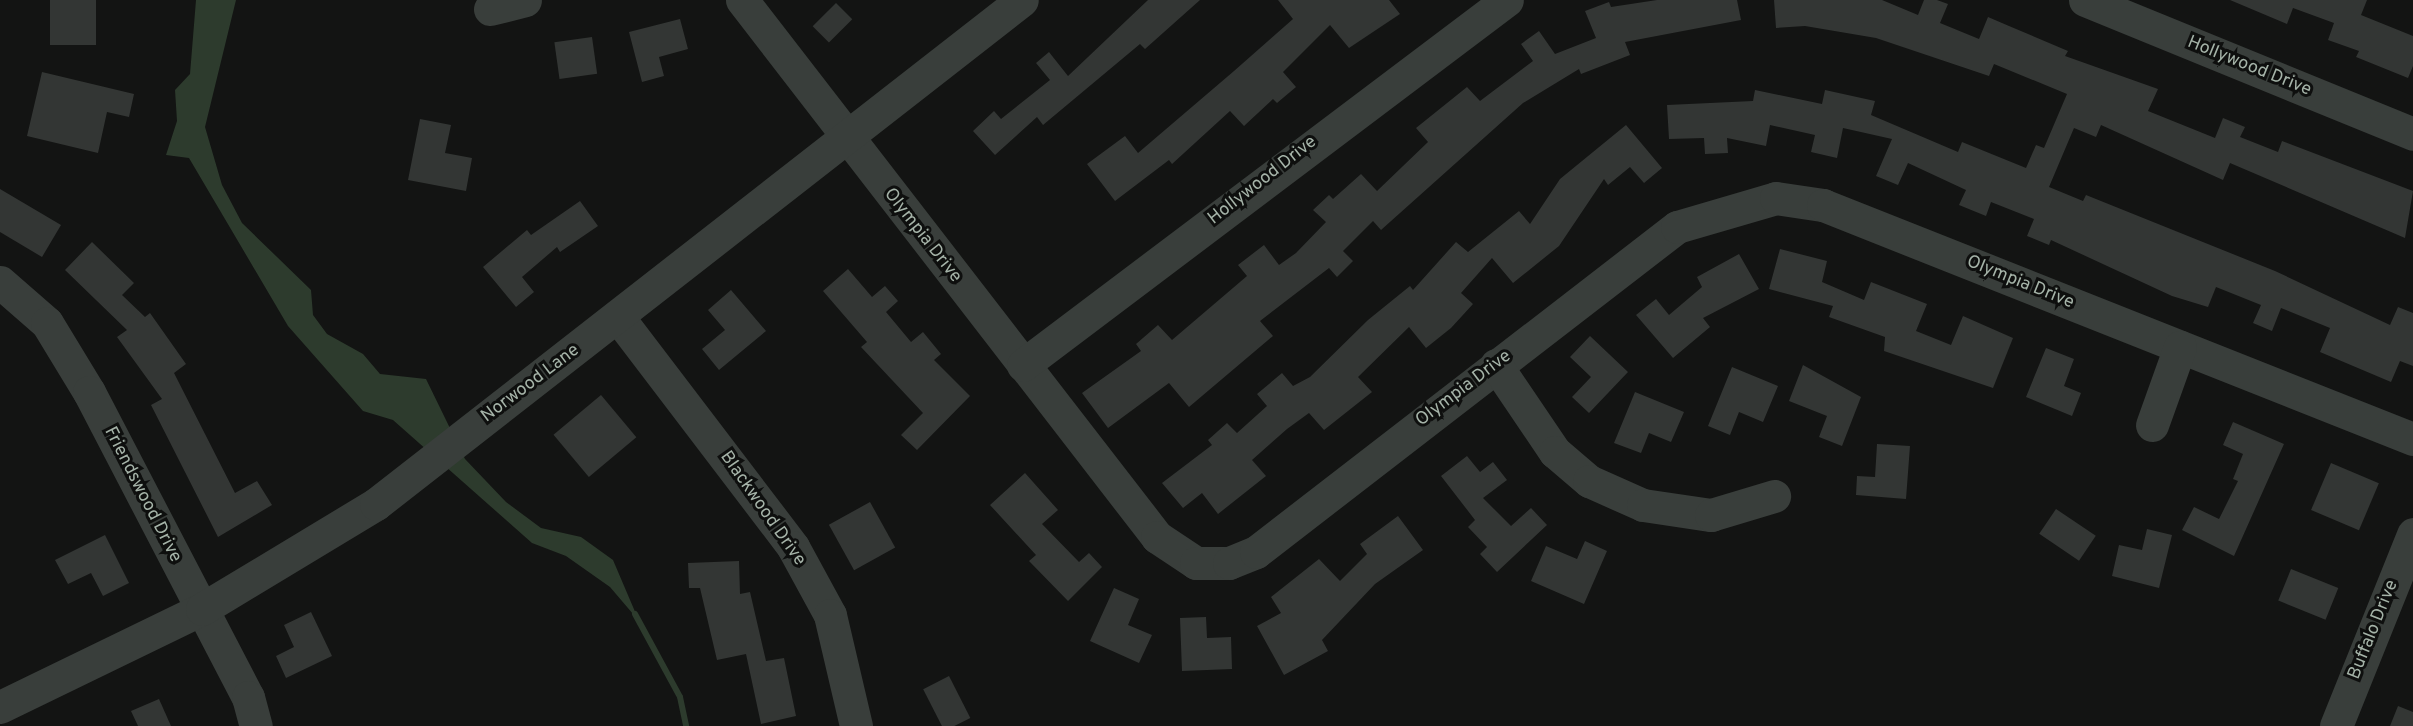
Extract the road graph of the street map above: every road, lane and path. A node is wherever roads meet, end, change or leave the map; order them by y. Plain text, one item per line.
1 (525, 0) edge
2 (742, 0) edge
3 (1022, 0) edge
4 (1507, 0) edge
5 (2085, 0) edge
6 (490, 9) dead end
7 (2413, 134) edge
8 (845, 136) junction
9 (0, 282) edge
10 (618, 317) junction
11 (2180, 347) junction
12 (1023, 365) junction
13 (1496, 365) junction
14 (2152, 425) dead end
15 (2413, 439) edge
16 (1774, 496) dead end
17 (2413, 534) edge
18 (202, 609) junction
19 (0, 707) edge
20 (256, 726) edge
21 (856, 726) edge
22 (2336, 726) edge

1 - 6 street
2 - 8 street, Olympia Drive
3 - 8 street, Norwood Lane
4 - 12 street, Hollywood Drive
5 - 7 street, Hollywood Drive
8 - 10 street, Norwood Lane
8 - 12 street, Olympia Drive
9 - 18 street, Friendswood Drive
10 - 18 street, Norwood Lane
10 - 21 street, Blackwood Drive
11 - 13 street, Olympia Drive
11 - 14 street
11 - 15 street, Olympia Drive
12 - 13 street, Olympia Drive
13 - 16 street
17 - 22 street, Buffalo Drive
18 - 19 street, Norwood Lane
18 - 20 street, Friendswood Drive

